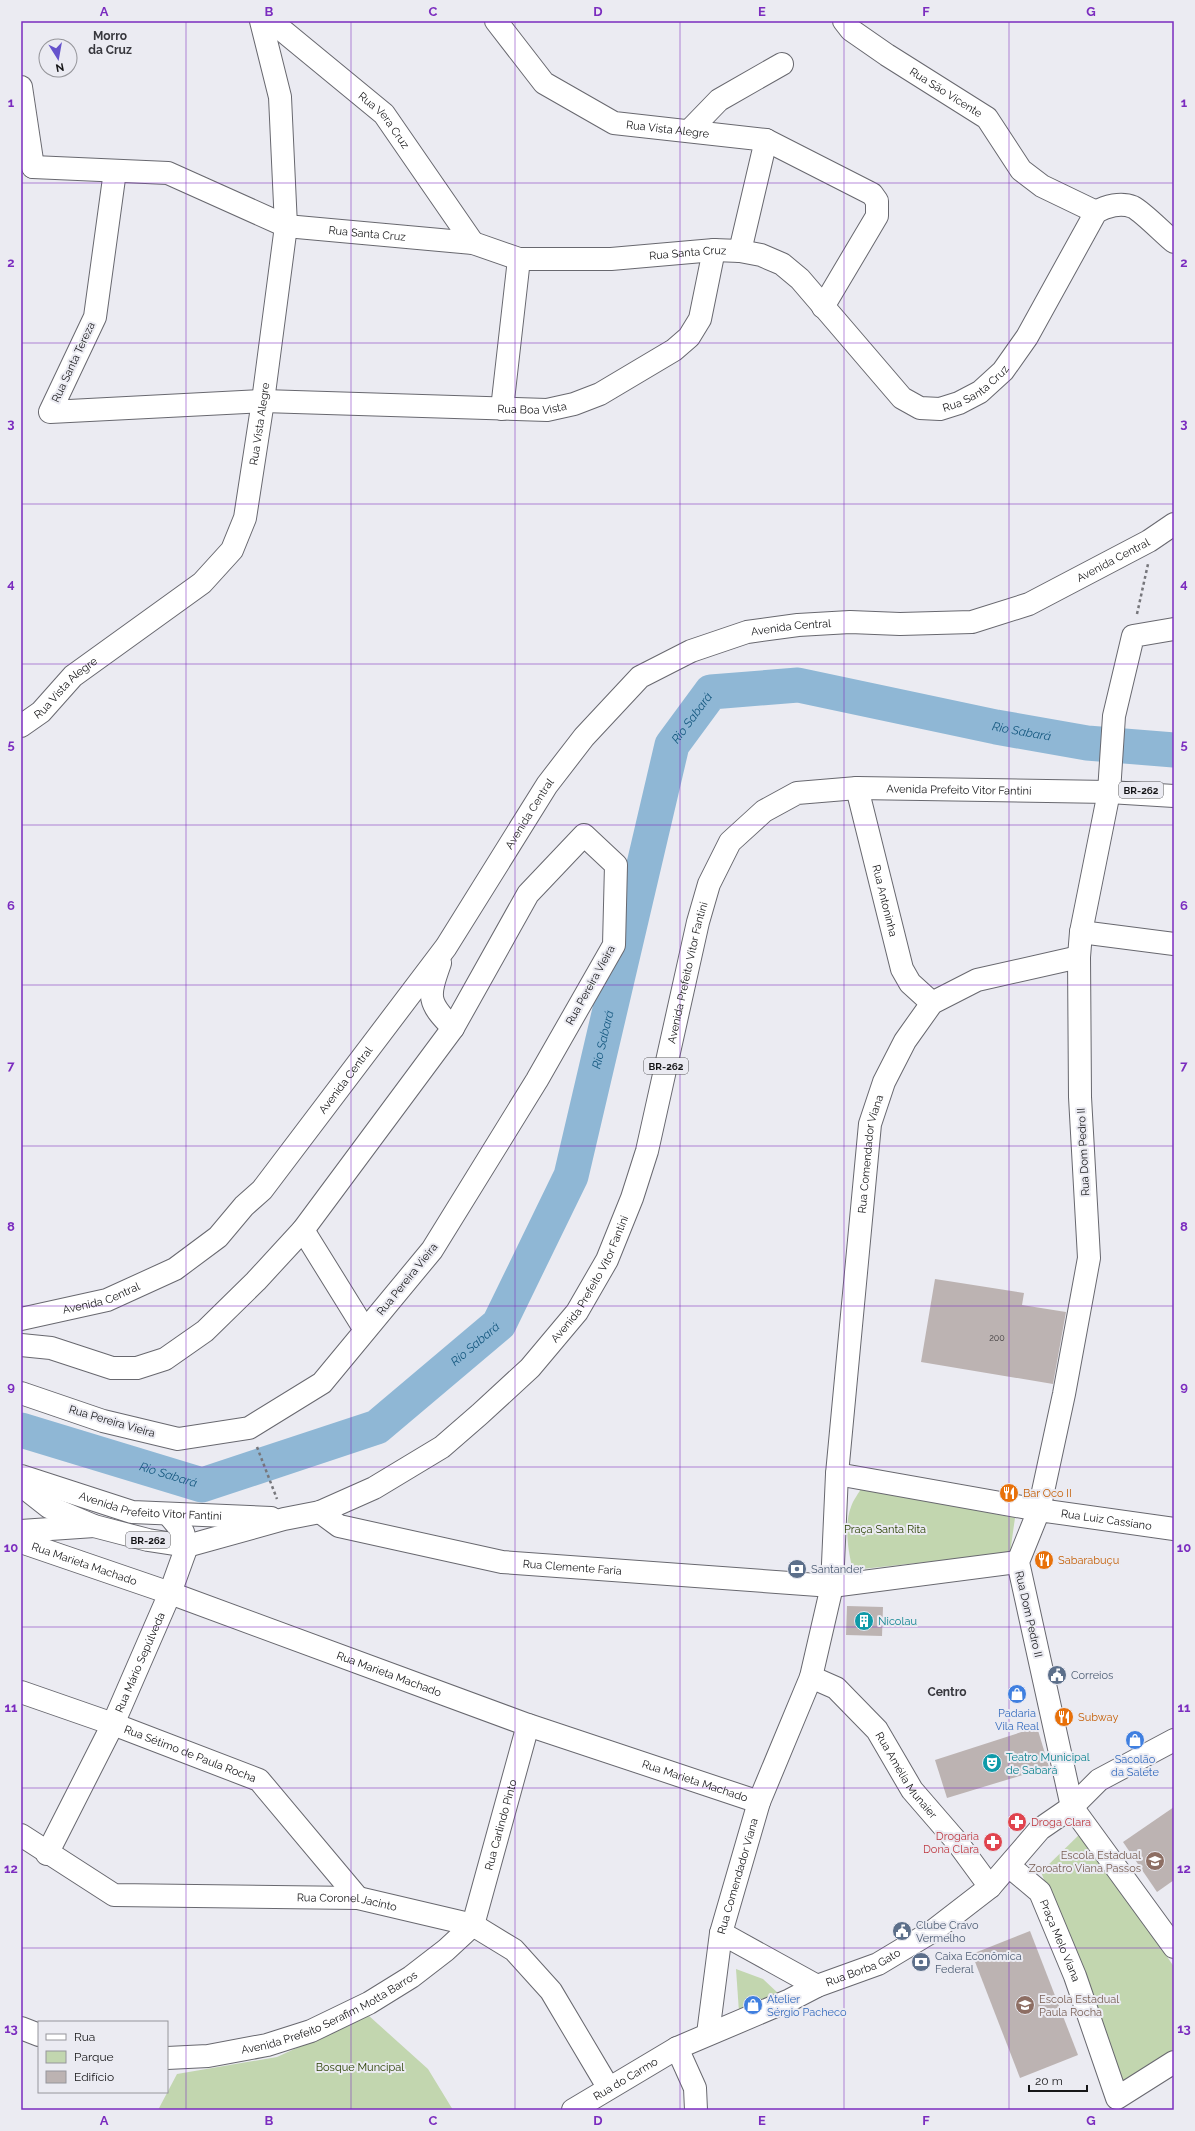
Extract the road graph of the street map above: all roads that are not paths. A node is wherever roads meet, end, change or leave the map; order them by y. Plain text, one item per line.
1 (261, 21) edge
2 (271, 21) edge
3 (496, 21) edge
4 (844, 21) edge
5 (782, 64) dead end
6 (21, 87) edge
7 (689, 131) junction
8 (766, 140) junction
9 (116, 171) junction
10 (27, 174) edge
11 (1096, 212) junction
12 (286, 226) junction
13 (473, 242) junction
14 (1174, 242) edge
15 (714, 250) junction
16 (740, 251) junction
17 (519, 259) junction
18 (823, 307) junction
19 (263, 401) junction
20 (502, 409) junction
21 (1174, 524) edge
22 (1174, 629) edge
23 (21, 726) edge
24 (1174, 787) edge
25 (857, 788) junction
26 (1109, 792) junction
27 (1174, 796) edge
28 (1081, 932) junction
29 (1174, 944) edge
30 (446, 947) junction
31 (1079, 958) junction
32 (932, 1003) junction
33 (453, 1028) junction
34 (303, 1230) junction
35 (21, 1320) edge
36 (365, 1330) junction
37 (21, 1345) edge
38 (21, 1393) edge
39 (837, 1474) junction
40 (27, 1487) edge
41 (281, 1509) junction
42 (1039, 1510) junction
43 (320, 1512) junction
44 (168, 1514) junction
45 (94, 1526) junction
46 (1174, 1529) edge
47 (21, 1531) edge
48 (21, 1542) edge
49 (187, 1546) junction
50 (1018, 1562) junction
51 (832, 1586) junction
52 (170, 1593) junction
53 (811, 1677) junction
54 (21, 1692) edge
55 (113, 1724) junction
56 (528, 1725) junction
57 (1174, 1740) edge
58 (759, 1802) junction
59 (1072, 1806) junction
60 (21, 1835) edge
61 (47, 1854) junction
62 (1009, 1866) junction
63 (990, 1887) junction
64 (358, 1898) junction
65 (473, 1925) junction
66 (721, 1933) junction
67 (1174, 1948) edge
68 (817, 1986) junction
69 (21, 2028) edge
70 (708, 2034) junction
71 (38, 2035) edge
72 (677, 2048) junction
73 (168, 2058) edge
74 (1174, 2062) edge
75 (608, 2087) junction
76 (1119, 2104) edge
77 (573, 2110) edge
78 (696, 2110) edge

1 - 12 street, Rua Vista Alegre
2 - 13 street, Rua Vera Cruz
3 - 7 street, Rua Vista Alegre
4 - 11 street, Rua São Vicente
5 - 7 street
6 - 10 street
7 - 8 street, Rua Vista Alegre
8 - 16 street
8 - 18 street
9 - 10 street, Rua Santa Cruz
9 - 12 street, Rua Santa Cruz
9 - 19 street, Rua Santa Tereza
11 - 14 street
11 - 18 street, Rua Santa Cruz
12 - 13 street, Rua Santa Cruz
12 - 19 street, Rua Vista Alegre
13 - 17 street, Rua Santa Cruz
15 - 16 street, Rua Santa Cruz
15 - 17 street, Rua Santa Cruz
15 - 20 street, Rua Boa Vista
16 - 18 street, Rua Santa Cruz
17 - 20 street
19 - 20 street, Rua Boa Vista
19 - 23 street, Rua Vista Alegre
21 - 30 street, Avenida Central
22 - 26 street, Rua Dom Pedro II
24 - 26 street, Avenida Prefeito Vitor Fantini / BR-262
25 - 26 street, Avenida Prefeito Vitor Fantini / BR-262
25 - 32 street, Rua Antoninha
25 - 43 street, Avenida Prefeito Vitor Fantini / BR-262
26 - 27 street, Avenida Prefeito Vitor Fantini / BR-262
26 - 28 street, Rua Dom Pedro II
28 - 29 street
28 - 31 street, Rua Dom Pedro II
30 - 33 street
30 - 35 street, Avenida Central
31 - 32 street, Rua Comendador Viana
31 - 42 street, Rua Dom Pedro II
32 - 39 street, Rua Comendador Viana
33 - 34 street, Rua Pereira Vieira
33 - 36 street, Rua Pereira Vieira
34 - 36 street
34 - 37 street, Rua Pereira Vieira
36 - 38 street, Rua Pereira Vieira
39 - 42 street
39 - 51 street
40 - 44 street, Avenida Prefeito Vitor Fantini / BR-262
40 - 45 street, Avenida Prefeito Vitor Fantini / BR-262
41 - 43 street, Avenida Prefeito Vitor Fantini / BR-262
41 - 44 street, Avenida Prefeito Vitor Fantini / BR-262
41 - 49 street, Avenida Prefeito Vitor Fantini / BR-262
42 - 46 street, Rua Luiz Cassiano
42 - 50 street
43 - 51 street, Rua Clemente Faria
44 - 49 street
45 - 47 street
45 - 49 street, Avenida Prefeito Vitor Fantini / BR-262
48 - 52 street, Rua Marieta Machado
49 - 52 street, Rua Mário Sepúlveda
50 - 51 street
50 - 59 street, Rua Dom Pedro II
51 - 53 street, Rua Comendador Viana
52 - 55 street, Rua Mário Sepúlveda
52 - 56 street, Rua Marieta Machado
53 - 58 street, Rua Comendador Viana
53 - 63 street, Rua Amélia Munaier
54 - 55 street, Rua Sétimo de Paula Rocha
55 - 61 street, Rua Mário Sepúlveda
55 - 64 street, Rua Sétimo de Paula Rocha
56 - 58 street, Rua Marieta Machado
56 - 65 street, Rua Carlindo Pinto
57 - 59 street
58 - 66 street, Rua Comendador Viana
59 - 62 street
59 - 67 street
60 - 61 street, Rua Coronel Jacinto
61 - 64 street, Rua Coronel Jacinto
62 - 63 street, Rua Borba Gato
62 - 76 street, Praça Melo Viana
63 - 68 street, Rua Borba Gato
64 - 65 street, Rua Coronel Jacinto
65 - 73 street, Avenida Prefeito Serafim Motta Barros
65 - 75 street, Rua Coronel Jacinto
66 - 68 street
66 - 70 street, Rua Comendador Viana
68 - 70 street, Rua Borba Gato
69 - 71 street
70 - 72 street, Rua Borba Gato
72 - 75 street, Rua do Carmo
72 - 78 street
74 - 76 street, Praça Melo Viana
75 - 77 street, Rua do Carmo

